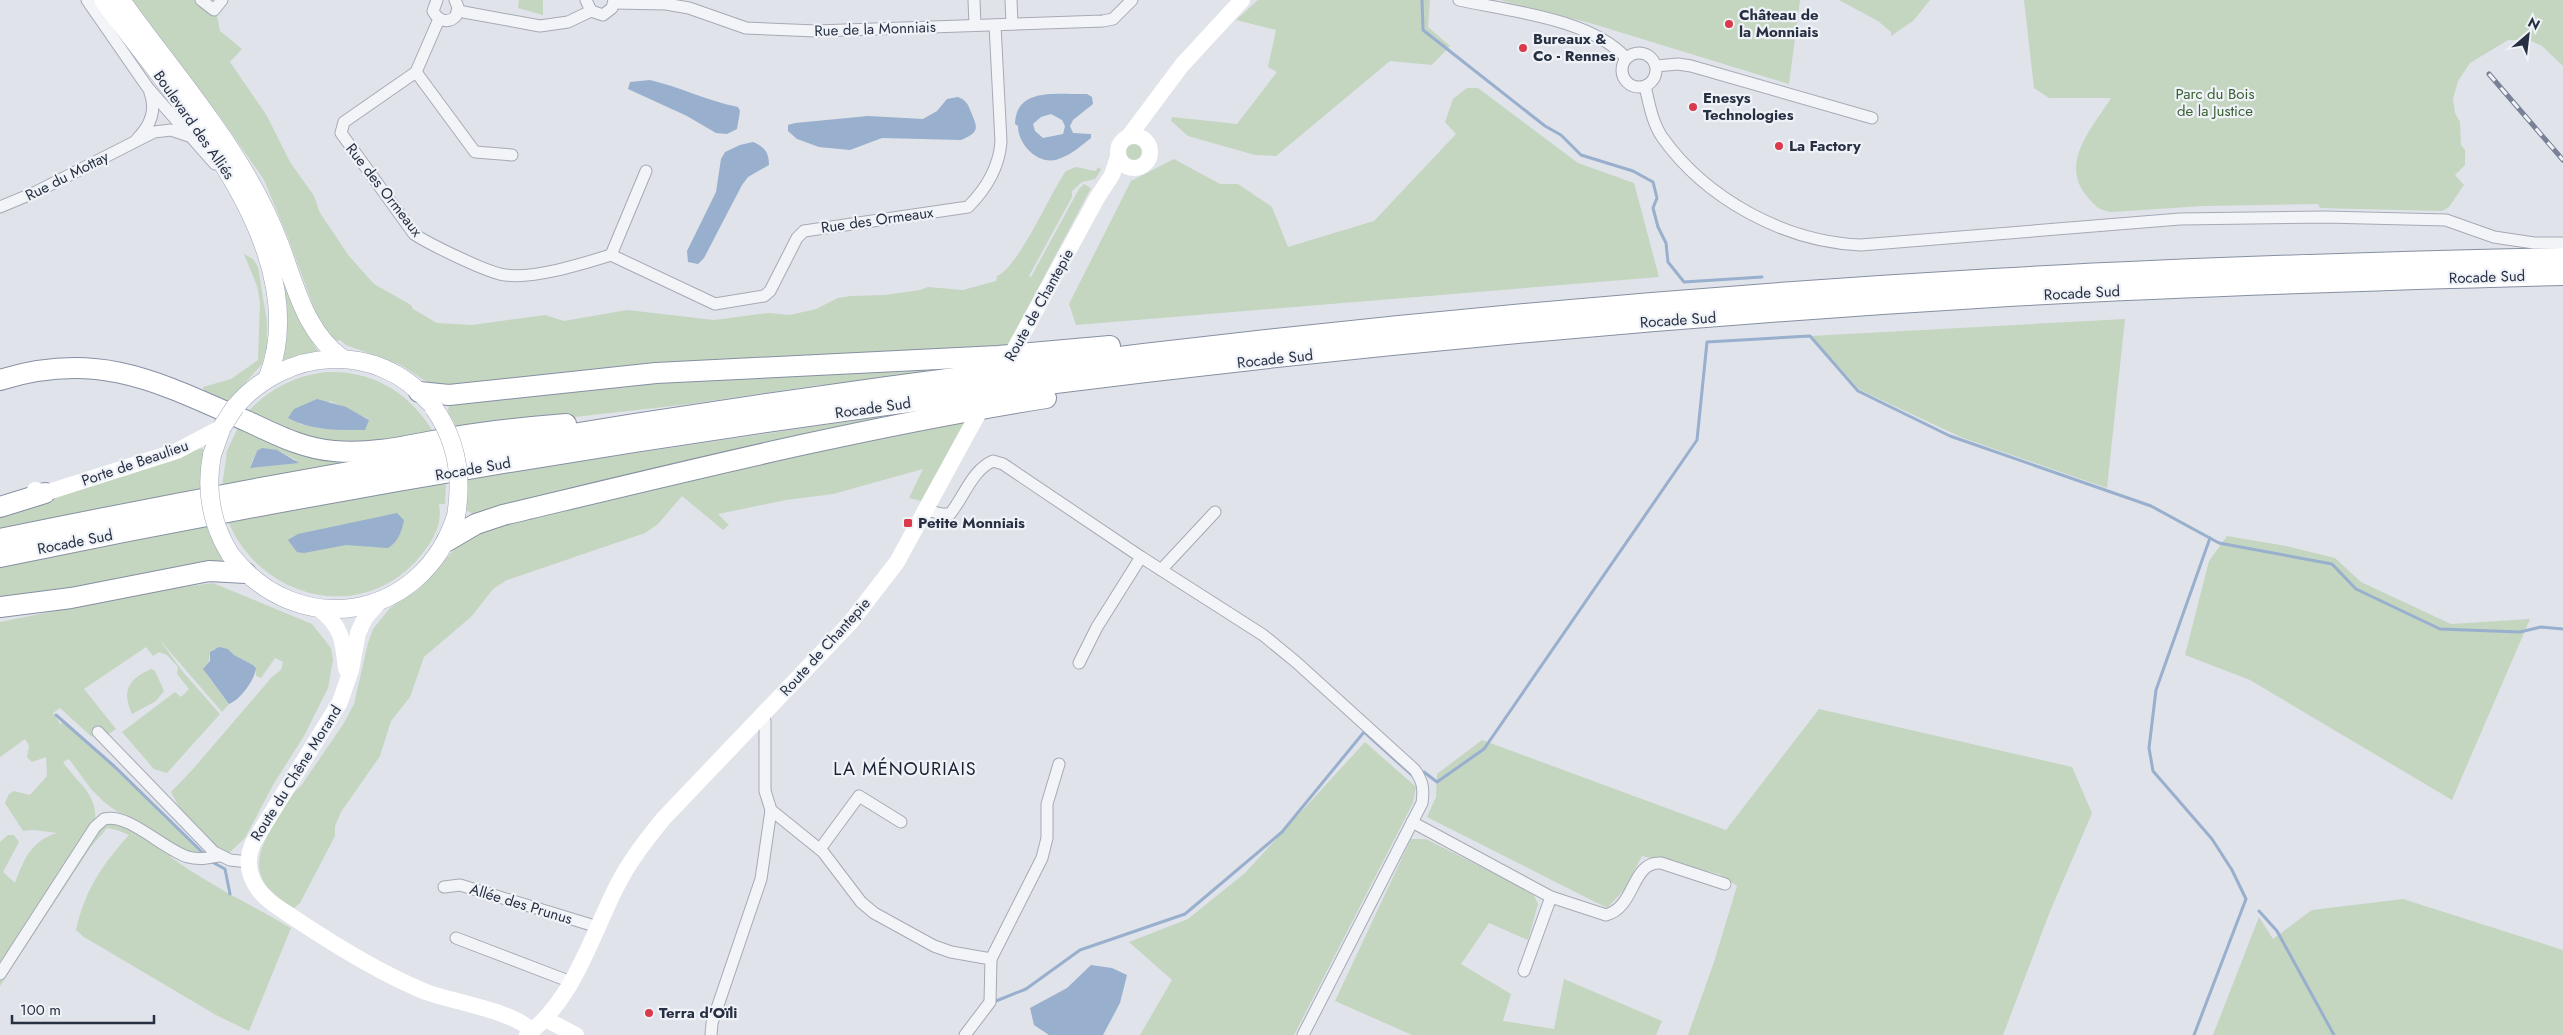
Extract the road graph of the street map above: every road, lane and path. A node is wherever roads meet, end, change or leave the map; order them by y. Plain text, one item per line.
1 (87, 0) edge
2 (103, 0) edge
3 (121, 0) edge
4 (201, 0) edge
5 (222, 0) edge
6 (437, 0) edge
7 (586, 0) edge
8 (974, 0) edge
9 (1011, 0) edge
10 (1132, 0) edge
11 (1242, 0) edge
12 (1460, 0) edge
13 (614, 2) edge
14 (456, 6) edge
15 (591, 11) junction
16 (439, 19) junction
17 (1012, 24) junction
18 (975, 25) junction
19 (994, 25) junction
20 (1626, 58) junction
21 (1656, 66) junction
22 (416, 72) junction
23 (1645, 86) junction
24 (148, 88) junction
25 (1872, 118) dead end
26 (1143, 120) junction
27 (190, 136) junction
28 (1129, 136) junction
29 (1146, 141) junction
30 (134, 142) junction
31 (512, 155) dead end
32 (1124, 163) junction
33 (646, 171) dead end
34 (238, 189) junction
35 (0, 207) edge
36 (2563, 243) edge
37 (611, 255) junction
38 (2563, 258) edge
39 (2563, 275) edge
40 (1249, 343) junction
41 (344, 359) junction
42 (1200, 367) junction
43 (268, 377) junction
44 (0, 380) edge
45 (419, 392) junction
46 (633, 424) junction
47 (222, 428) junction
48 (45, 493) junction
49 (0, 498) edge
50 (0, 507) edge
51 (926, 510) junction
52 (1215, 512) dead end
53 (0, 538) edge
54 (446, 541) junction
55 (0, 556) edge
56 (1141, 556) junction
57 (1161, 570) junction
58 (246, 573) junction
59 (380, 601) junction
60 (0, 607) edge
61 (318, 608) junction
62 (1079, 663) dead end
63 (346, 685) junction
64 (761, 717) junction
65 (98, 732) dead end
66 (1059, 764) dead end
67 (771, 810) junction
68 (901, 822) dead end
69 (1412, 822) junction
70 (820, 849) junction
71 (220, 856) junction
72 (248, 862) junction
73 (1725, 884) dead end
74 (444, 886) dead end
75 (1551, 896) junction
76 (598, 927) junction
77 (456, 938) dead end
78 (991, 958) junction
79 (1524, 971) dead end
80 (0, 974) edge
81 (571, 982) junction
82 (545, 1019) junction
83 (529, 1033) edge
84 (576, 1035) edge
85 (711, 1035) edge
86 (965, 1035) edge
87 (1303, 1035) edge

1 - 24 street
2 - 34 main road, Boulevard des Alliés
3 - 41 main road, Boulevard des Alliés
4 - 5 street
6 - 16 street
7 - 15 street
8 - 18 street
9 - 17 street
10 - 17 street, Rue de la Monniais
11 - 26 street
12 - 20 street
13 - 15 street
13 - 18 street, Rue de la Monniais
14 - 15 street
14 - 16 street
16 - 22 street
17 - 19 street, Rue de la Monniais
18 - 19 street, Rue de la Monniais
19 - 37 street, Rue des Ormeaux
20 - 21 street
20 - 23 street
21 - 23 street
21 - 25 street
22 - 31 street
22 - 37 street, Rue des Ormeaux
23 - 36 street
24 - 27 street
24 - 30 street
26 - 28 street
26 - 29 street
27 - 30 street, Rue du Mottay
27 - 34 street
28 - 29 street
28 - 32 street
29 - 32 street
30 - 35 street, Rue du Mottay
32 - 51 street, Route de Chantepie, bridge
33 - 37 street
34 - 43 main road, Boulevard des Alliés
38 - 40 highway, Rocade Sud
39 - 42 highway, Rocade Sud
40 - 45 highway
40 - 46 highway, Rocade Sud
41 - 43 main road
41 - 45 main road
42 - 54 highway
42 - 55 highway, Rocade Sud
43 - 47 main road, bridge
44 - 46 highway
45 - 54 main road, bridge
46 - 53 highway, Rocade Sud
47 - 48 street, Porte de Beaulieu
47 - 58 main road, bridge
48 - 49 street, Porte de Beaulieu
48 - 50 highway
51 - 56 street
51 - 64 street, Route de Chantepie
52 - 57 street
54 - 59 main road
56 - 57 street
56 - 62 street
57 - 69 street
58 - 60 highway
58 - 61 main road
59 - 61 main road
59 - 63 street, Route du Chêne Morand
61 - 63 street, Route du Chêne Morand
63 - 72 street, Route du Chêne Morand
64 - 67 street
64 - 76 street, Route de Chantepie
65 - 71 street, Route du Chêne Morand
66 - 78 street
67 - 70 street
67 - 85 street
68 - 70 street
69 - 75 street
69 - 87 street
70 - 78 street
71 - 72 street, Route du Chêne Morand
71 - 80 street, Route du Chêne Morand
72 - 83 street, Route du Chêne Morand
73 - 75 street
74 - 76 street, Allée des Prunus
75 - 79 street
76 - 81 street, Route de Chantepie
77 - 81 street
78 - 86 street
81 - 82 street, Route de Chantepie
82 - 83 street, Route de Chantepie
82 - 84 street

